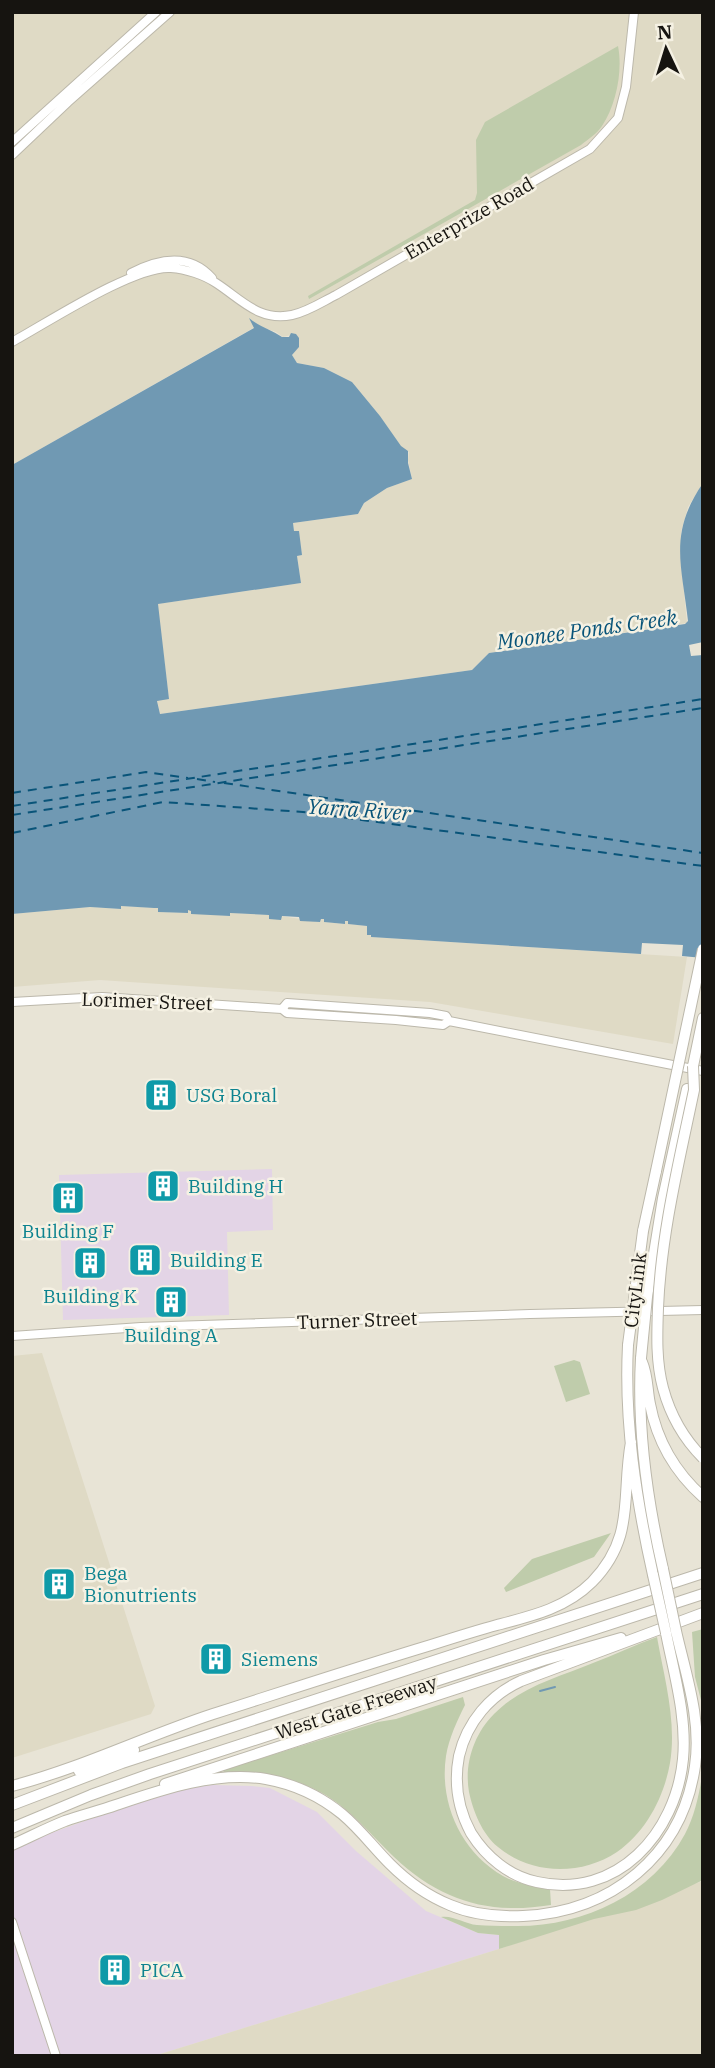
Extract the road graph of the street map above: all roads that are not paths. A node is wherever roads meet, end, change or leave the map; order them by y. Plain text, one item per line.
1 (156, 12) edge
2 (170, 12) edge
3 (634, 12) edge
4 (12, 142) edge
5 (12, 155) edge
6 (12, 342) edge
7 (703, 949) edge
8 (12, 1002) edge
9 (703, 1018) edge
10 (698, 1068) edge
11 (703, 1310) edge
12 (12, 1336) edge
13 (641, 1358) junction
14 (703, 1458) edge
15 (635, 1466) junction
16 (703, 1497) edge
17 (703, 1573) edge
18 (703, 1594) edge
19 (703, 1613) edge
20 (671, 1632) junction
21 (311, 1683) junction
22 (12, 1786) edge
23 (26, 1799) junction
24 (12, 1805) edge
25 (67, 1821) junction
26 (12, 1828) edge
27 (12, 1845) edge
28 (12, 1922) edge
29 (56, 2056) edge

1 - 4 street
2 - 5 street
3 - 6 street, Enterprize Road
7 - 15 highway, CityLink, bridge
8 - 10 street, Lorimer Street
9 - 10 highway, CityLink
10 - 13 highway, CityLink, bridge
10 - 14 highway, bridge
11 - 12 street, Turner Street
13 - 15 highway, CityLink
13 - 16 highway
15 - 20 highway, CityLink, bridge
15 - 21 highway
17 - 23 highway, West Gate Freeway
18 - 26 highway, West Gate Freeway
19 - 20 highway
19 - 25 highway
20 - 25 highway
21 - 22 highway
21 - 23 highway
23 - 24 highway, West Gate Freeway
25 - 27 highway
28 - 29 street

